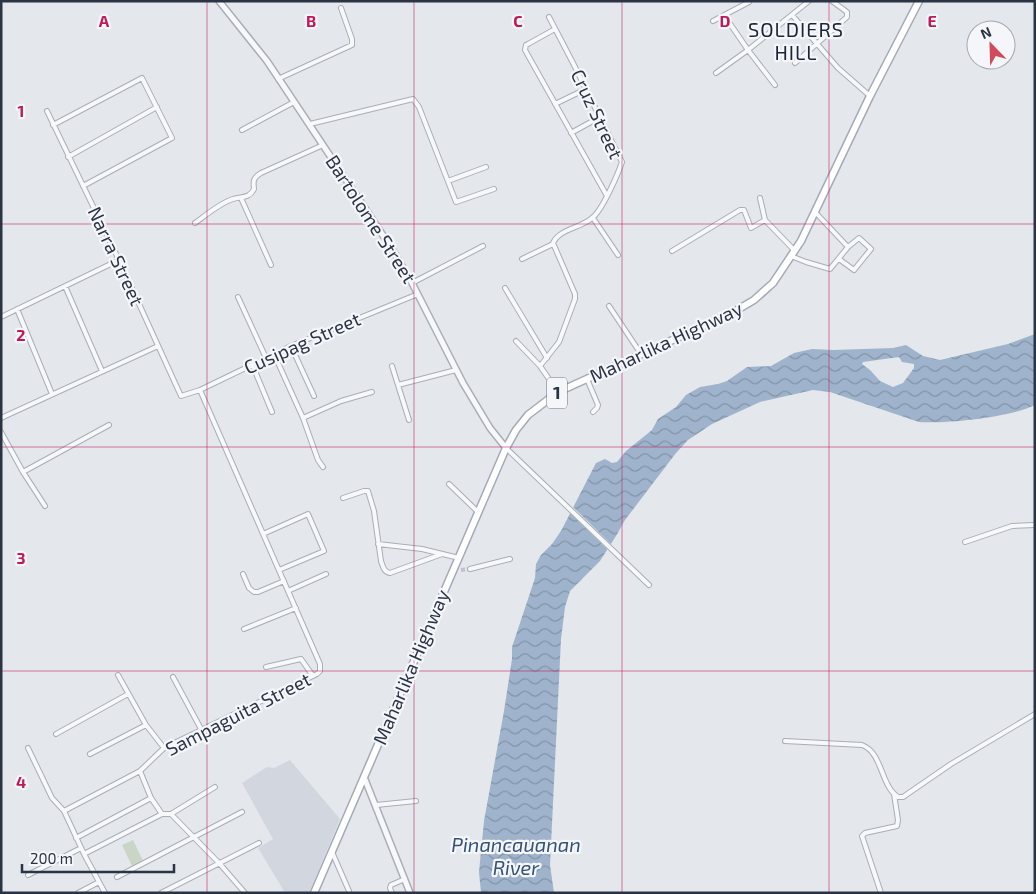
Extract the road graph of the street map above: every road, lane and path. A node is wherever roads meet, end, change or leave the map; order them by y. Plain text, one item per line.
1 (219, 1) edge
2 (809, 1) edge
3 (832, 1) edge
4 (919, 1) edge
5 (749, 2) edge
6 (341, 8) dead end
7 (724, 15) junction
8 (792, 15) junction
9 (548, 17) dead end
10 (713, 21) dead end
11 (555, 29) junction
12 (817, 45) junction
13 (748, 50) junction
14 (795, 64) dead end
15 (716, 73) dead end
16 (278, 79) junction
17 (775, 85) dead end
18 (586, 88) junction
19 (870, 96) junction
20 (294, 102) junction
21 (554, 104) junction
22 (157, 107) junction
23 (47, 111) dead end
24 (600, 117) junction
25 (53, 124) junction
26 (310, 124) junction
27 (242, 130) dead end
28 (571, 133) junction
29 (323, 145) junction
30 (68, 157) junction
31 (486, 167) dead end
32 (448, 181) junction
33 (83, 186) junction
34 (494, 189) dead end
35 (607, 196) junction
36 (241, 198) junction
37 (760, 198) dead end
38 (815, 212) junction
39 (593, 218) junction
40 (765, 220) junction
41 (195, 223) dead end
42 (553, 244) junction
43 (483, 246) dead end
44 (848, 247) junction
45 (672, 251) dead end
46 (793, 253) junction
47 (618, 255) dead end
48 (522, 258) dead end
49 (839, 259) junction
50 (119, 260) junction
51 (272, 265) dead end
52 (412, 284) junction
53 (64, 286) junction
54 (505, 288) dead end
55 (418, 294) junction
56 (238, 297) dead end
57 (609, 306) dead end
58 (17, 309) junction
59 (1, 317) edge
60 (516, 341) dead end
61 (158, 346) junction
62 (291, 346) junction
63 (274, 354) junction
64 (641, 354) junction
65 (266, 358) junction
66 (547, 358) junction
67 (252, 364) junction
68 (392, 366) dead end
69 (540, 366) junction
70 (456, 370) junction
71 (102, 371) junction
72 (587, 379) junction
73 (398, 385) junction
74 (200, 390) junction
75 (372, 392) dead end
76 (558, 392) junction
77 (52, 394) junction
78 (188, 395) joint
79 (314, 396) dead end
80 (272, 412) dead end
81 (593, 412) dead end
82 (1, 418) edge
83 (304, 418) junction
84 (409, 420) dead end
85 (109, 425) dead end
86 (1, 432) edge
87 (506, 448) junction
88 (323, 467) dead end
89 (23, 472) junction
90 (449, 484) dead end
91 (343, 498) dead end
92 (45, 506) dead end
93 (478, 512) junction
94 (1035, 525) edge
95 (263, 534) junction
96 (965, 542) dead end
97 (378, 544) junction
98 (442, 554) junction
99 (459, 558) junction
100 (510, 559) dead end
101 (470, 569) tunnel mouth
102 (279, 570) junction
103 (243, 574) dead end
104 (326, 574) dead end
105 (284, 581) junction
106 (649, 585) dead end
107 (288, 591) junction
108 (296, 608) junction
109 (244, 629) dead end
110 (266, 667) dead end
111 (118, 675) dead end
112 (313, 676) junction
113 (173, 677) dead end
114 (128, 694) junction
115 (1035, 714) edge
116 (146, 725) junction
117 (201, 729) junction
118 (56, 734) dead end
119 (785, 741) dead end
120 (28, 748) dead end
121 (164, 748) junction
122 (90, 754) dead end
123 (140, 772) junction
124 (364, 777) junction
125 (215, 787) dead end
126 (894, 794) junction
127 (151, 798) junction
128 (416, 801) dead end
129 (376, 805) junction
130 (64, 810) junction
131 (242, 812) dead end
132 (162, 814) junction
133 (171, 814) junction
134 (194, 837) junction
135 (76, 838) junction
136 (259, 843) dead end
137 (81, 848) junction
138 (332, 852) junction
139 (84, 854) junction
140 (219, 863) junction
141 (28, 875) dead end
142 (117, 877) dead end
143 (405, 879) junction
144 (99, 882) junction
145 (349, 891) dead end
146 (242, 892) edge
147 (78, 893) edge
148 (105, 893) edge
149 (162, 893) edge
150 (314, 893) edge
151 (392, 893) edge
152 (410, 893) edge
153 (881, 893) edge

1 - 16 street, Bartolome Street
2 - 8 street
3 - 12 street
4 - 19 main road, Maharlika Highway / 1
5 - 7 street
6 - 16 street
7 - 10 street
7 - 13 street
8 - 12 street
8 - 13 street
9 - 11 street, Cruz Street
11 - 18 street, Cruz Street
11 - 21 street
12 - 14 street
12 - 19 street
13 - 15 street
13 - 17 street
16 - 20 street, Bartolome Street
18 - 21 street
18 - 24 street, Cruz Street
19 - 38 main road, Maharlika Highway / 1
20 - 26 street, Bartolome Street
20 - 27 street
21 - 28 street
22 - 25 street
22 - 30 street
22 - 33 street
23 - 25 street, Narra Street
24 - 28 street
24 - 35 street, Cruz Street
25 - 30 street, Narra Street
26 - 29 street, Bartolome Street
26 - 32 street
28 - 35 street
29 - 36 street
29 - 52 street, Bartolome Street
30 - 33 street, Narra Street
31 - 32 street
32 - 34 street
33 - 50 street, Narra Street
35 - 39 street, Cruz Street
36 - 41 street
36 - 51 street
37 - 40 street
38 - 44 street
38 - 46 main road, Maharlika Highway / 1
39 - 42 street, Cruz Street
39 - 47 street
40 - 45 street
40 - 46 street
42 - 48 street, Cruz Street
42 - 66 street
43 - 52 street
44 - 49 street
44 - 49 street
46 - 49 street
46 - 64 main road, Maharlika Highway / 1
50 - 53 street
50 - 61 street, Narra Street
52 - 55 street, Bartolome Street
53 - 58 street
53 - 71 street
54 - 66 street
55 - 62 street, Cusipag Street
55 - 70 street, Bartolome Street
56 - 65 street
57 - 64 street
58 - 59 street
58 - 77 street
60 - 69 street
61 - 71 street
61 - 78 street, Narra Street
62 - 63 street, Cusipag Street
62 - 79 street
63 - 65 street, Cusipag Street
63 - 83 street
64 - 72 main road, Maharlika Highway / 1
65 - 67 street, Cusipag Street
66 - 69 street
67 - 74 street, Cusipag Street
67 - 80 street
68 - 73 street
69 - 76 street
70 - 73 street
70 - 87 street, Bartolome Street
71 - 77 street
72 - 76 main road, Maharlika Highway / 1
72 - 81 street
73 - 84 street
74 - 78 street, Cusipag Street
74 - 95 street, Sampaguita Street
75 - 83 street
76 - 87 main road, Maharlika Highway / 1
77 - 82 street
83 - 88 street
85 - 89 street
86 - 89 street
87 - 93 main road, Maharlika Highway / 1
87 - 106 street
89 - 92 street
90 - 93 street
91 - 97 street
93 - 99 main road, Maharlika Highway / 1
94 - 96 street
95 - 102 street, Sampaguita Street
95 - 102 street
97 - 98 street
97 - 98 street
98 - 99 street
99 - 124 main road, Maharlika Highway / 1
100 - 101 street
102 - 105 street, Sampaguita Street
103 - 105 street
104 - 107 street
105 - 107 street, Sampaguita Street
107 - 108 street, Sampaguita Street
108 - 109 street
108 - 112 street, Sampaguita Street
110 - 112 street
111 - 114 street
112 - 117 street, Sampaguita Street
113 - 117 street
114 - 116 street
114 - 118 street
115 - 126 street
116 - 121 street
116 - 122 street
117 - 121 street, Sampaguita Street
119 - 126 street
120 - 130 street
121 - 123 street, Sampaguita Street
123 - 127 street
123 - 130 street, Sampaguita Street
124 - 129 street
124 - 138 main road, Maharlika Highway / 1
125 - 133 street
126 - 153 street
127 - 132 street
127 - 135 street
128 - 129 street
129 - 143 street
130 - 135 street
131 - 134 street
132 - 133 street
132 - 139 street
133 - 134 street
134 - 140 street
134 - 142 street
135 - 137 street
136 - 140 street
137 - 139 street
137 - 141 street
138 - 145 street
138 - 150 main road, Maharlika Highway / 1
139 - 144 street
140 - 146 street
140 - 149 street
143 - 151 street
143 - 152 street
144 - 147 street
144 - 148 street

